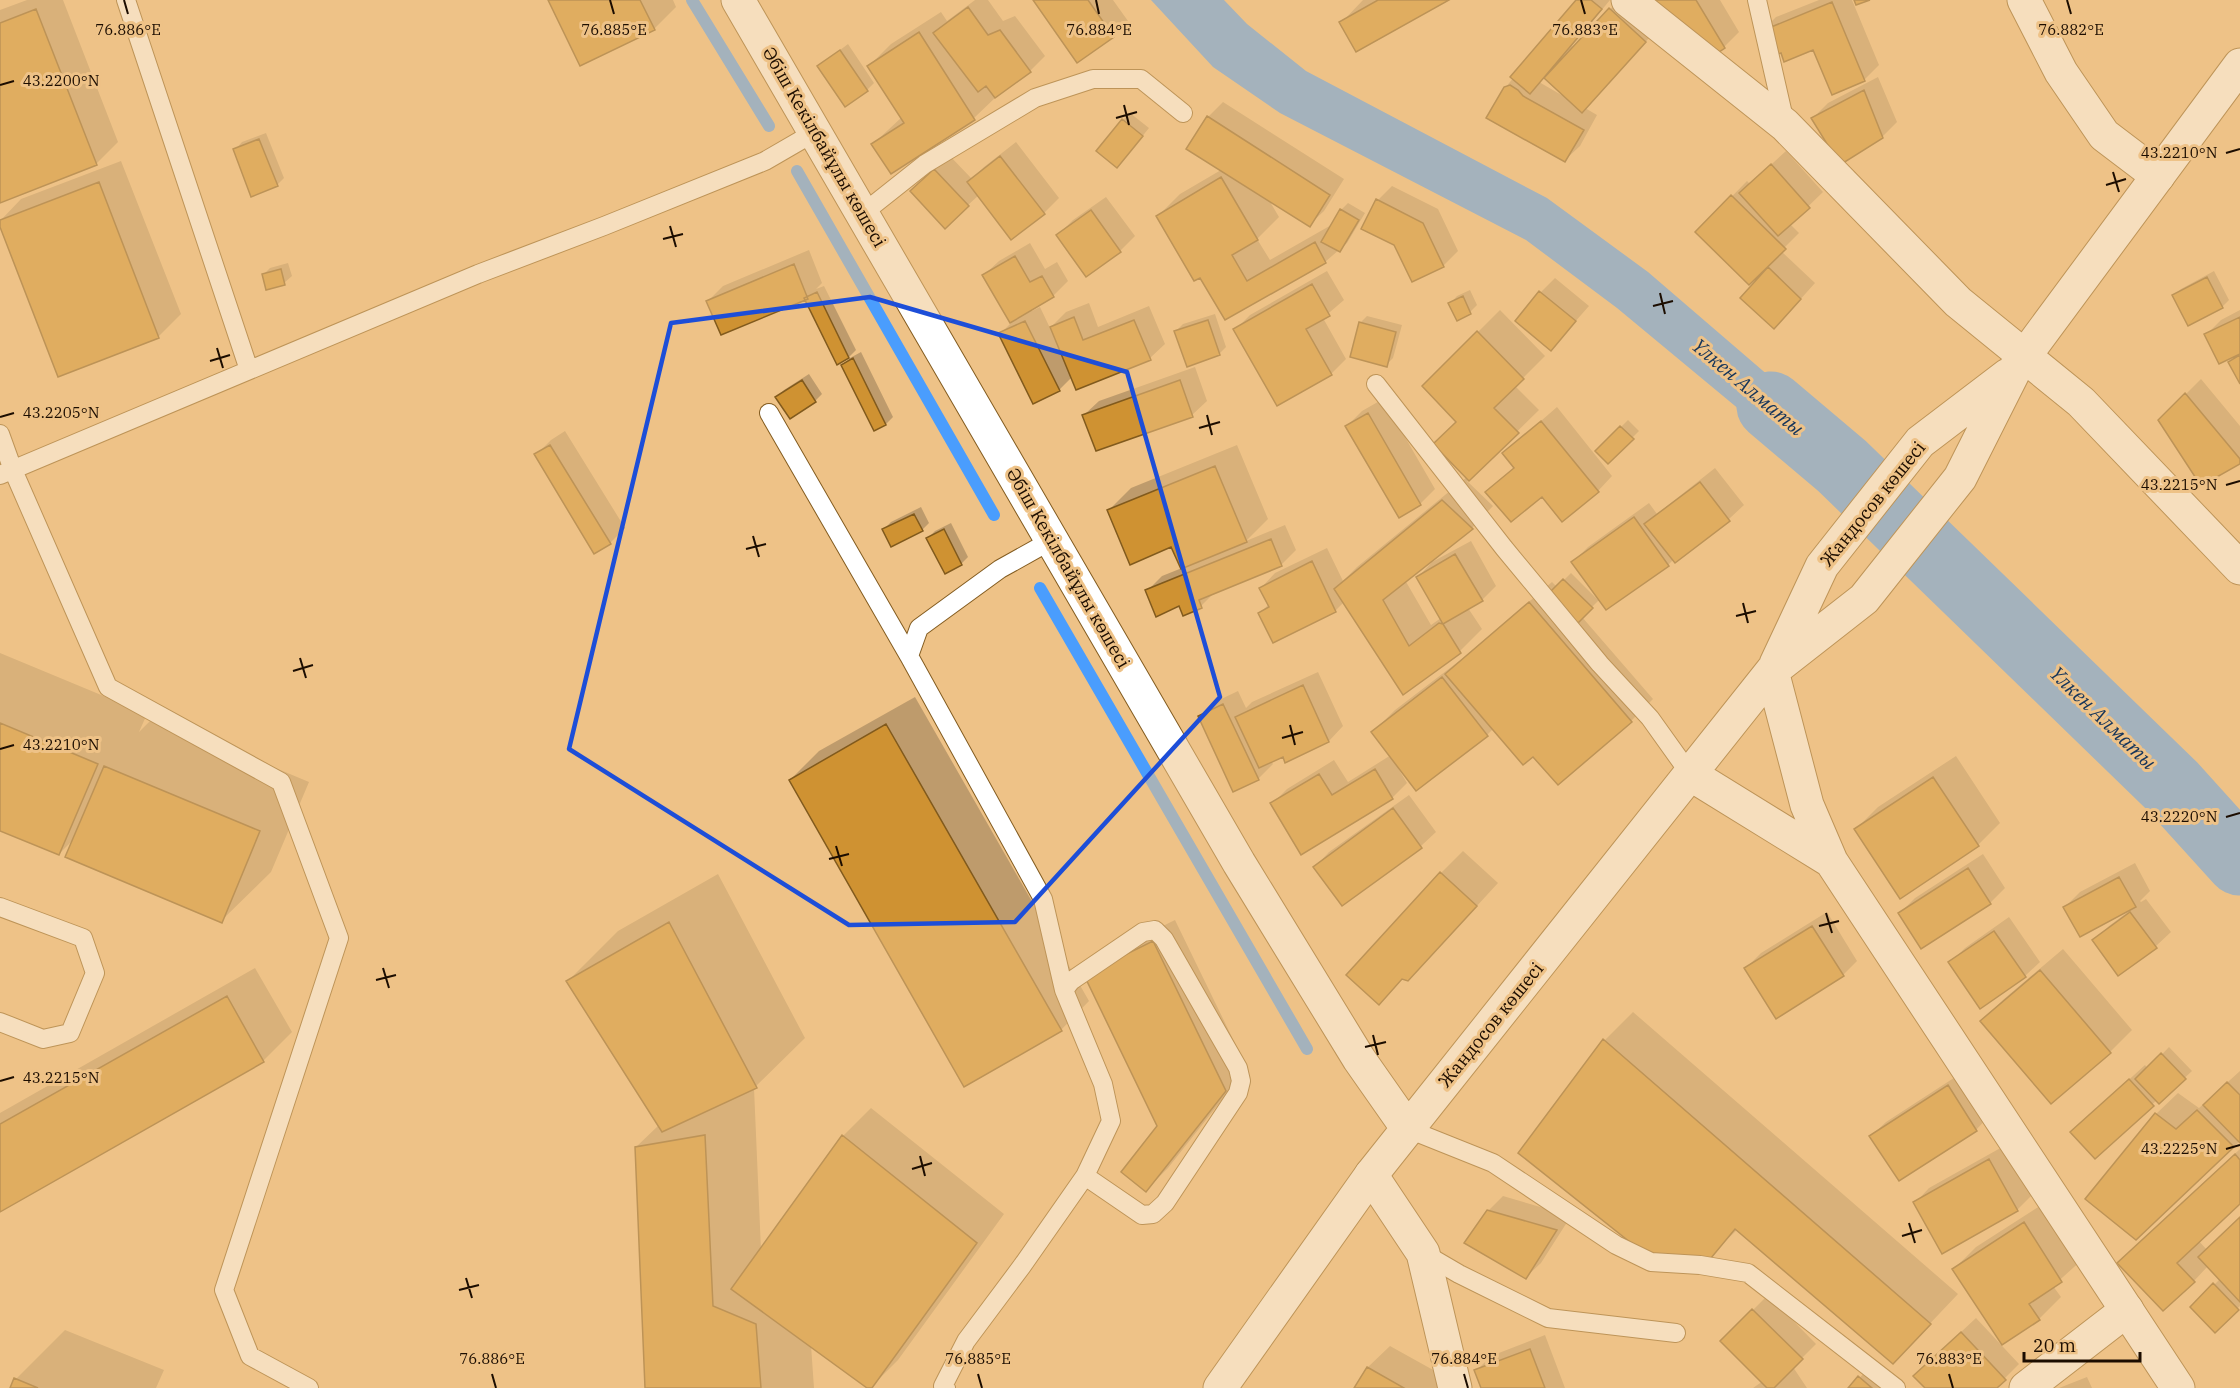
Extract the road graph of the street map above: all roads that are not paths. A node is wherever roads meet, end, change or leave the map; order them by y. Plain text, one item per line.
1 (126, 0) edge
2 (738, 0) edge
3 (1628, 0) edge
4 (1757, 0) edge
5 (2024, 0) edge
6 (2240, 65) edge
7 (1183, 113) dead end
8 (1785, 125) junction
9 (815, 132) junction
10 (2158, 176) junction
11 (862, 214) junction
12 (2020, 363) junction
13 (249, 370) junction
14 (1376, 384) dead end
15 (769, 413) dead end
16 (0, 434) edge
17 (7, 472) edge
18 (1052, 540) junction
19 (2240, 568) edge
20 (909, 656) junction
21 (1772, 671) junction
22 (1690, 774) junction
23 (1831, 861) junction
24 (0, 907) edge
25 (1064, 990) junction
26 (0, 1022) edge
27 (1408, 1129) junction
28 (1371, 1175) junction
29 (1085, 1176) junction
30 (1422, 1253) junction
31 (2127, 1310) junction
32 (1676, 1333) dead end
33 (944, 1387) edge
34 (309, 1388) edge
35 (1220, 1388) edge
36 (1455, 1388) edge
37 (1896, 1388) edge
38 (2026, 1388) edge
39 (2178, 1388) edge

1 - 13 lane
2 - 9 street, Әбіш Кекілбайұлы көшесі
3 - 8 street
4 - 8 lane
5 - 10 street
6 - 10 street, Жандосов көшесі
7 - 11 lane
8 - 12 street
9 - 11 street, Әбіш Кекілбайұлы көшесі
9 - 13 lane
10 - 12 street, Жандосов көшесі
11 - 18 street, Әбіш Кекілбайұлы көшесі
12 - 19 street
12 - 21 street, Жандосов көшесі
12 - 21 street, Жандосов көшесі
13 - 17 lane
14 - 22 lane
15 - 20 lane
16 - 17 lane
17 - 34 lane
18 - 20 lane
18 - 27 street, Әбіш Кекілбайұлы көшесі
20 - 25 lane
21 - 22 street, Жандосов көшесі
21 - 23 street
22 - 23 street
22 - 27 street, Жандосов көшесі
23 - 31 street
24 - 26 lane
25 - 29 lane
25 - 29 lane
27 - 28 street, Жандосов көшесі
27 - 37 lane
28 - 30 street
28 - 35 street, Жандосов көшесі
29 - 33 lane
30 - 32 lane
30 - 36 street
31 - 38 street
31 - 39 street

